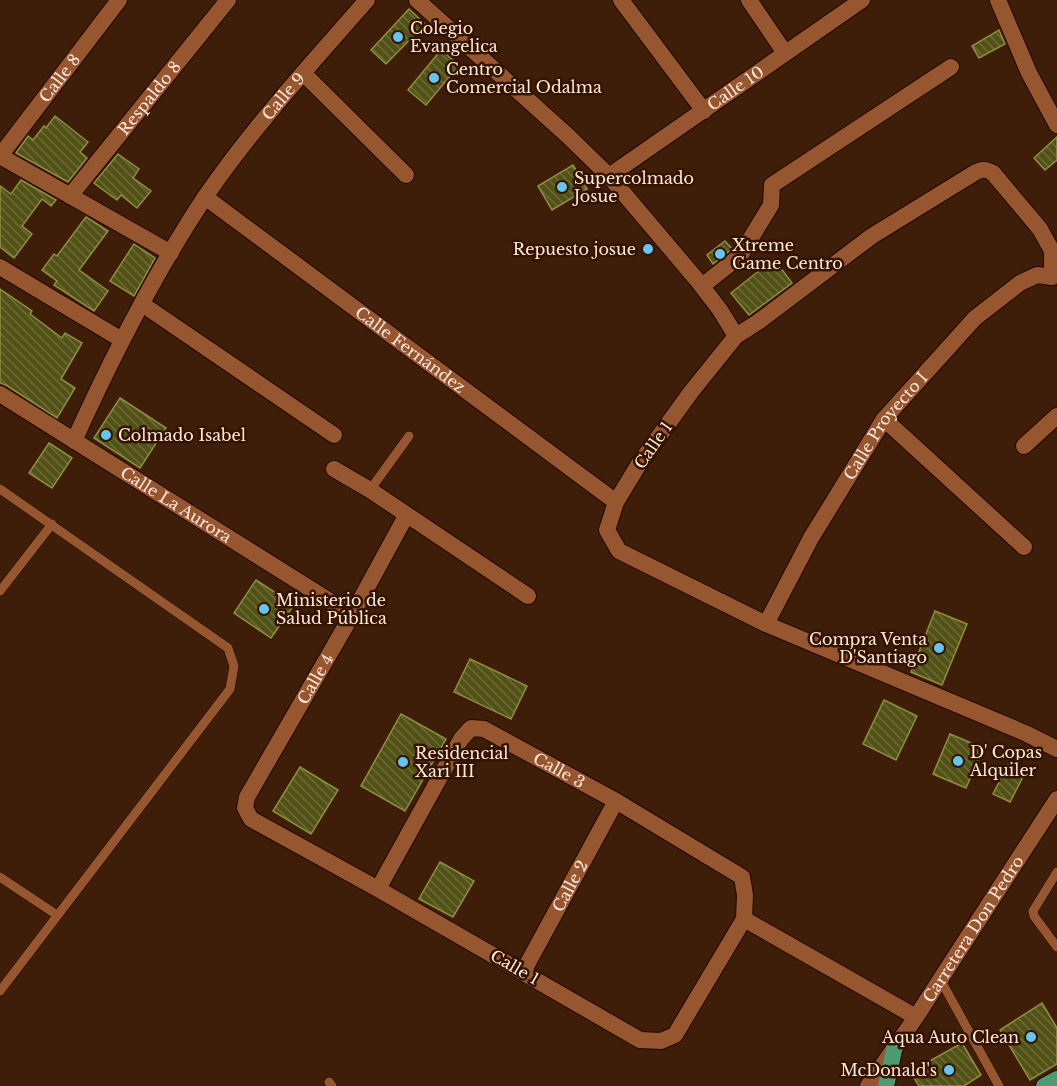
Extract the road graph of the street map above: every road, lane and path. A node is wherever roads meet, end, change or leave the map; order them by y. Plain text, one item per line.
1 (119, 0) edge
2 (228, 0) edge
3 (367, 0) edge
4 (417, 0) edge
5 (621, 0) edge
6 (749, 0) edge
7 (862, 0) edge
8 (998, 0) edge
9 (785, 53) junction
10 (951, 67) dead end
11 (303, 73) junction
12 (704, 111) junction
13 (1057, 125) edge
14 (0, 156) edge
15 (406, 175) dead end
16 (609, 176) junction
17 (70, 196) junction
18 (205, 197) junction
19 (171, 253) junction
20 (0, 267) edge
21 (1055, 280) edge
22 (702, 286) junction
23 (142, 304) junction
24 (736, 336) junction
25 (122, 340) junction
26 (0, 394) edge
27 (1057, 416) edge
28 (884, 418) junction
29 (334, 435) dead end
30 (409, 436) dead end
31 (74, 441) junction
32 (1024, 446) dead end
33 (334, 469) dead end
34 (0, 489) edge
35 (370, 490) junction
36 (616, 502) junction
37 (406, 516) junction
38 (52, 524) junction
39 (1024, 547) dead end
40 (0, 591) edge
41 (528, 596) dead end
42 (352, 615) junction
43 (766, 624) junction
44 (1057, 749) edge
45 (1057, 799) edge
46 (616, 801) junction
47 (245, 808) joint
48 (1057, 872) edge
49 (0, 877) edge
50 (378, 890) junction
51 (57, 915) junction
52 (744, 919) junction
53 (1057, 947) edge
54 (524, 972) junction
55 (940, 979) junction
56 (0, 991) edge
57 (916, 1017) junction
58 (894, 1046) junction
59 (1057, 1079) edge
60 (868, 1086) edge
61 (886, 1086) edge
62 (999, 1086) edge
63 (1044, 1086) edge

1 - 14 street, Calle 8
2 - 17 street, Respaldo 8
3 - 11 street, Calle 9
4 - 16 street
5 - 12 street
6 - 9 street
7 - 9 street, Calle 10
8 - 13 street
9 - 12 street, Calle 10
10 - 22 street
11 - 15 street
11 - 18 street, Calle 9
12 - 16 street, Calle 10
14 - 17 street
16 - 22 street
17 - 19 street
18 - 19 street, Calle 9
18 - 36 street, Calle Fernández
19 - 23 street
20 - 25 street
21 - 24 street, Calle 1
21 - 28 street, Calle Proyecto I
22 - 24 street
23 - 25 street
23 - 29 street
24 - 36 street, Calle 1
25 - 31 street
26 - 31 street, Calle La Aurora
27 - 32 street
28 - 39 street
28 - 43 street, Calle Proyecto I
30 - 35 lane
31 - 42 street, Calle La Aurora
33 - 35 street
34 - 38 lane
35 - 37 street
36 - 43 street, Calle 1
37 - 41 street
37 - 42 street, Calle 4
38 - 40 lane
38 - 51 lane
42 - 47 street, Calle 4
43 - 44 street, Calle 1
45 - 55 street, Carretera Don Pedro
46 - 50 street, Calle 3
46 - 52 street, Calle 3
46 - 54 street, Calle 2
47 - 50 street, Calle 1
48 - 53 lane
49 - 51 lane
50 - 54 street, Calle 1
51 - 56 lane
52 - 54 street, Calle 1
52 - 57 street
55 - 57 street, Carretera Don Pedro
55 - 62 lane
57 - 58 street, Carretera Don Pedro
58 - 60 street, Carretera Don Pedro
58 - 61 main road
59 - 63 main road

